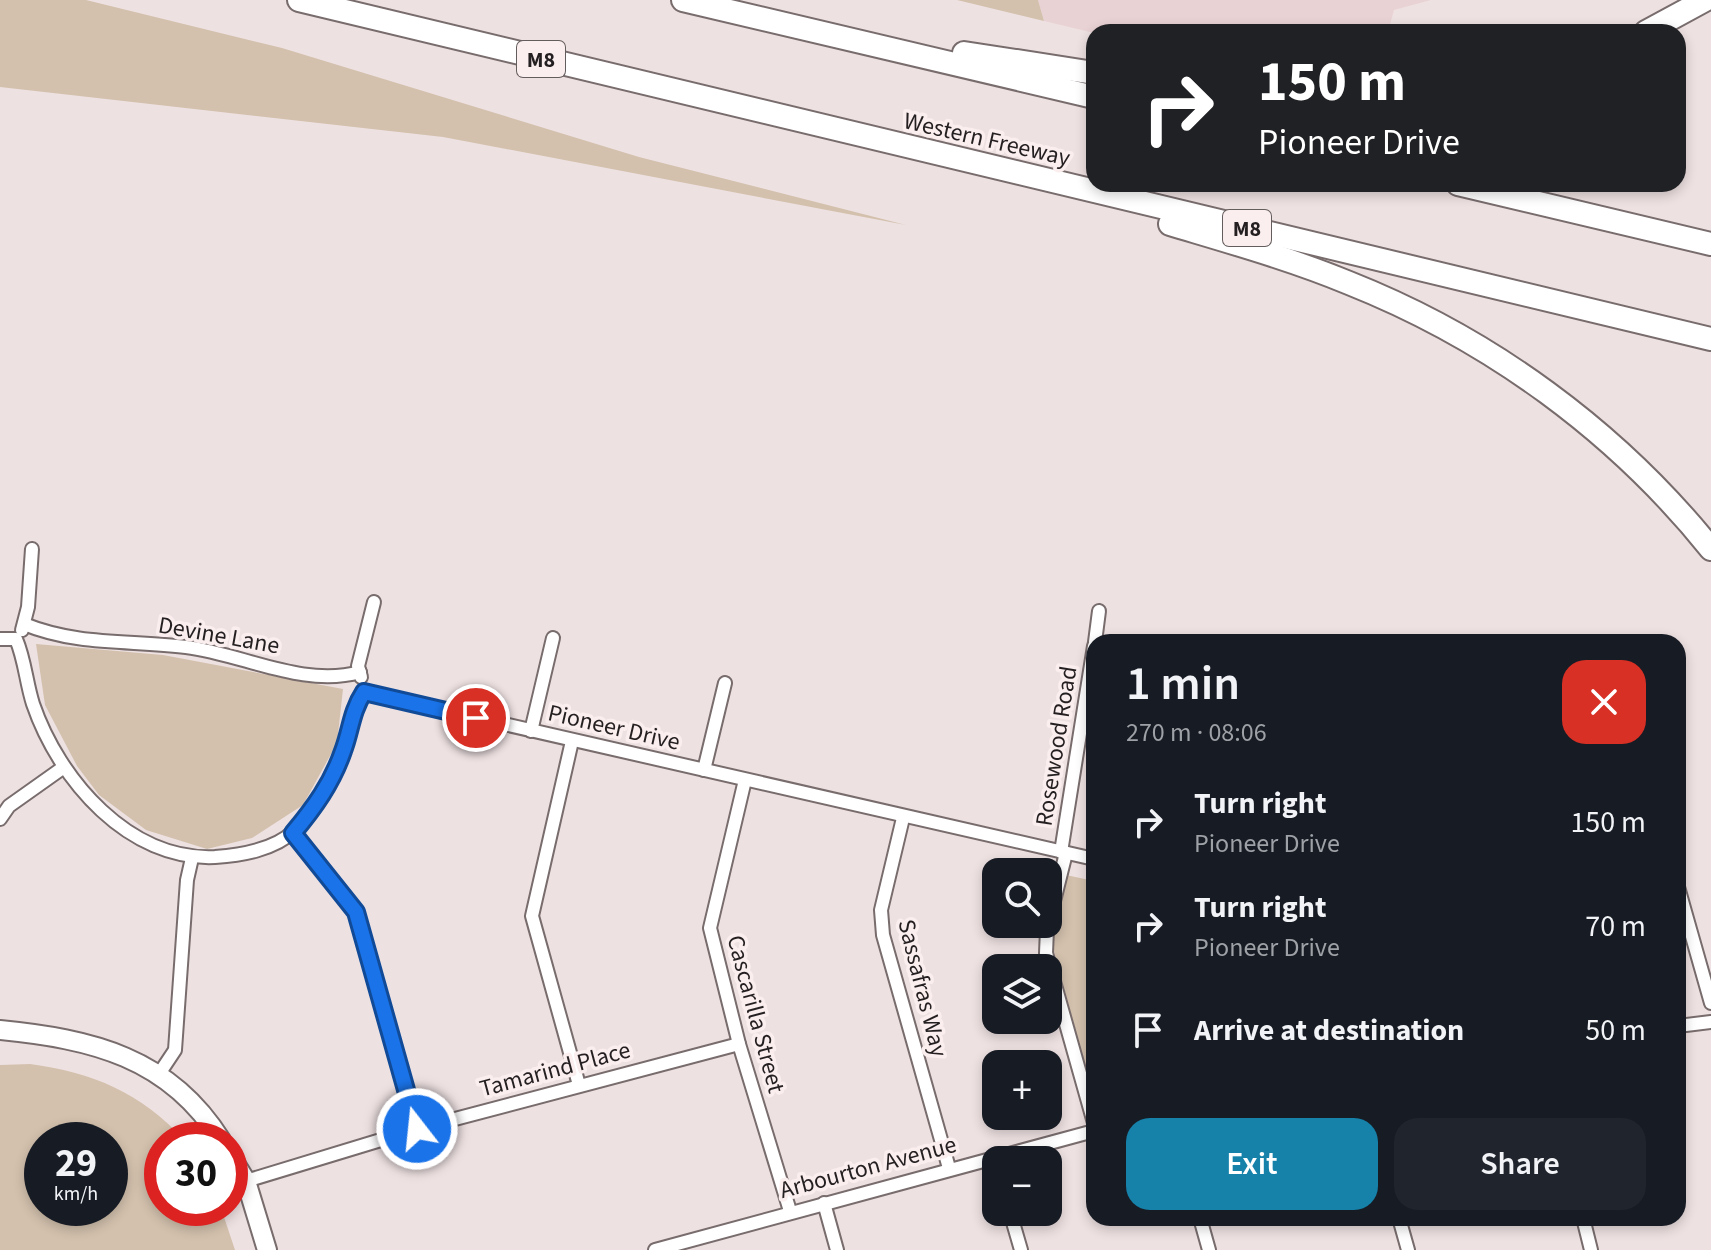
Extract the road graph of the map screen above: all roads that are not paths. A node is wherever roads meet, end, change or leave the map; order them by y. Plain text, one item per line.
1 (299, 0) edge
2 (683, 0) edge
3 (1698, 3) edge
4 (773, 22) junction
5 (1660, 24) edge
6 (1086, 72) edge
7 (1086, 95) edge
8 (783, 117) junction
9 (1086, 189) edge
10 (1097, 192) edge
11 (1492, 192) edge
12 (1711, 244) edge
13 (1711, 339) edge
14 (32, 549) dead end
15 (1711, 549) edge
16 (374, 602) dead end
17 (1099, 611) dead end
18 (24, 624) junction
19 (1096, 634) edge
20 (553, 638) dead end
21 (0, 639) edge
22 (16, 639) junction
23 (360, 672) junction
24 (725, 683) dead end
25 (364, 692) junction
26 (1086, 699) edge
27 (531, 731) junction
28 (572, 741) junction
29 (64, 767) junction
30 (704, 770) junction
31 (745, 780) junction
32 (903, 818) junction
33 (0, 819) edge
34 (293, 833) junction
35 (1064, 852) junction
36 (1086, 857) edge
37 (192, 858) junction
38 (1686, 915) edge
39 (1711, 1003) edge
40 (1711, 1023) edge
41 (1686, 1025) edge
42 (0, 1030) edge
43 (739, 1044) junction
44 (159, 1074) junction
45 (579, 1085) junction
46 (1086, 1095) edge
47 (206, 1122) edge
48 (417, 1129) junction
49 (1086, 1133) edge
50 (1039, 1146) edge
51 (982, 1161) edge
52 (949, 1168) junction
53 (248, 1180) edge
54 (248, 1188) edge
55 (824, 1203) junction
56 (790, 1211) junction
57 (1014, 1226) edge
58 (1202, 1226) edge
59 (1401, 1226) edge
60 (1585, 1226) edge
61 (267, 1250) edge
62 (655, 1250) edge
63 (837, 1250) edge
64 (1021, 1250) edge
65 (1209, 1250) edge
66 (1408, 1250) edge
67 (1591, 1250) edge

1 - 8 highway, Western Freeway / M8
2 - 4 highway
3 - 5 highway
4 - 6 highway
4 - 7 highway
8 - 9 highway, Western Freeway / M8
8 - 15 highway
10 - 13 highway, Western Freeway / M8
11 - 12 highway
14 - 18 street
16 - 23 street
17 - 19 street, Rosewood Road
18 - 22 street
18 - 23 street, Devine Lane
20 - 27 street
21 - 22 street
22 - 29 street
23 - 25 street
24 - 30 street
25 - 27 street, Pioneer Drive
25 - 34 street
26 - 35 street, Rosewood Road
27 - 28 street, Pioneer Drive
28 - 30 street, Pioneer Drive
28 - 45 street
29 - 33 street
29 - 37 street
30 - 31 street, Pioneer Drive
31 - 32 street, Pioneer Drive
31 - 43 street, Cascarilla Street
32 - 35 street, Pioneer Drive
32 - 52 street, Sassafras Way
34 - 37 street
34 - 48 street
35 - 36 street, Pioneer Drive
35 - 46 street, Rosewood Road
37 - 44 street
38 - 39 street
40 - 41 street
42 - 44 street
43 - 45 street, Tamarind Place
43 - 56 street, Cascarilla Street
44 - 47 street
45 - 48 street, Tamarind Place
48 - 53 street, Tamarind Place
49 - 50 street, Arbourton Avenue
51 - 52 street, Arbourton Avenue
52 - 55 street, Arbourton Avenue
54 - 61 street
55 - 56 street, Arbourton Avenue
55 - 63 street
56 - 62 street, Arbourton Avenue
57 - 64 street
58 - 65 street
59 - 66 street
60 - 67 street

